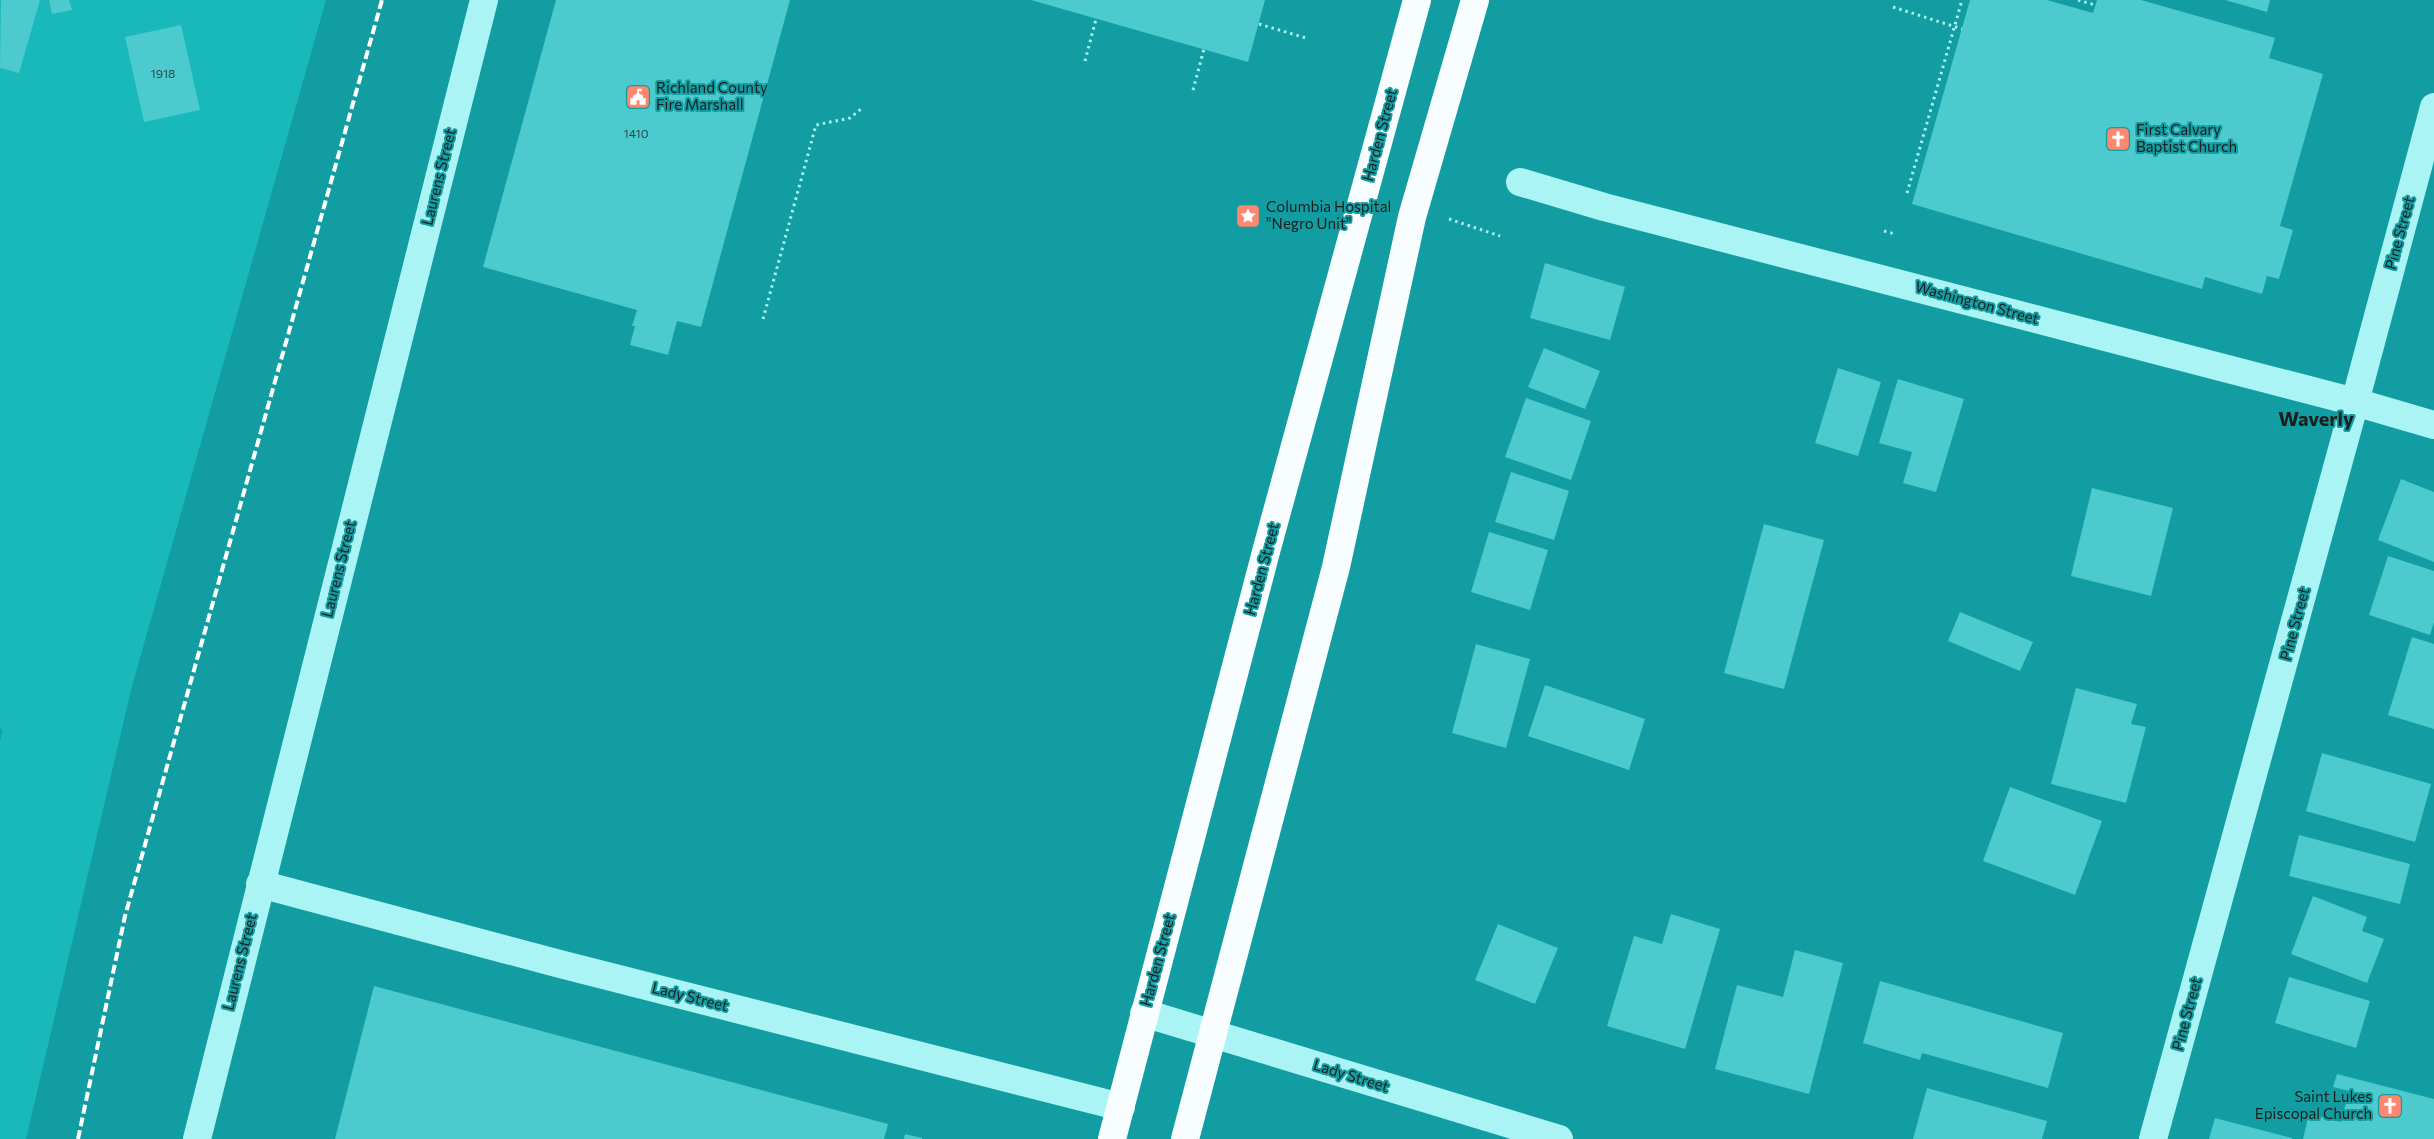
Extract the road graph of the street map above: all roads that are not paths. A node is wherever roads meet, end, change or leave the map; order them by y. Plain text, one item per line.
1 (484, 0) edge
2 (1416, 0) edge
3 (1475, 0) edge
4 (2434, 108) edge
5 (1520, 182) dead end
6 (2355, 402) junction
7 (2434, 425) edge
8 (260, 884) junction
9 (1144, 1013) junction
10 (1214, 1034) junction
11 (1121, 1107) junction
12 (197, 1139) edge
13 (1112, 1139) edge
14 (1185, 1139) edge
15 (1559, 1139) edge
16 (2153, 1139) edge

1 - 8 street, Laurens Street
2 - 9 main road, Harden Street
3 - 10 main road
4 - 6 street, Pine Street
5 - 6 street, Washington Street
6 - 7 street, Washington Street
6 - 16 street, Pine Street
8 - 11 street, Lady Street
8 - 12 street, Laurens Street
9 - 10 street, Lady Street
9 - 11 main road, Harden Street
10 - 14 main road
10 - 15 street, Lady Street
11 - 13 main road, Harden Street

